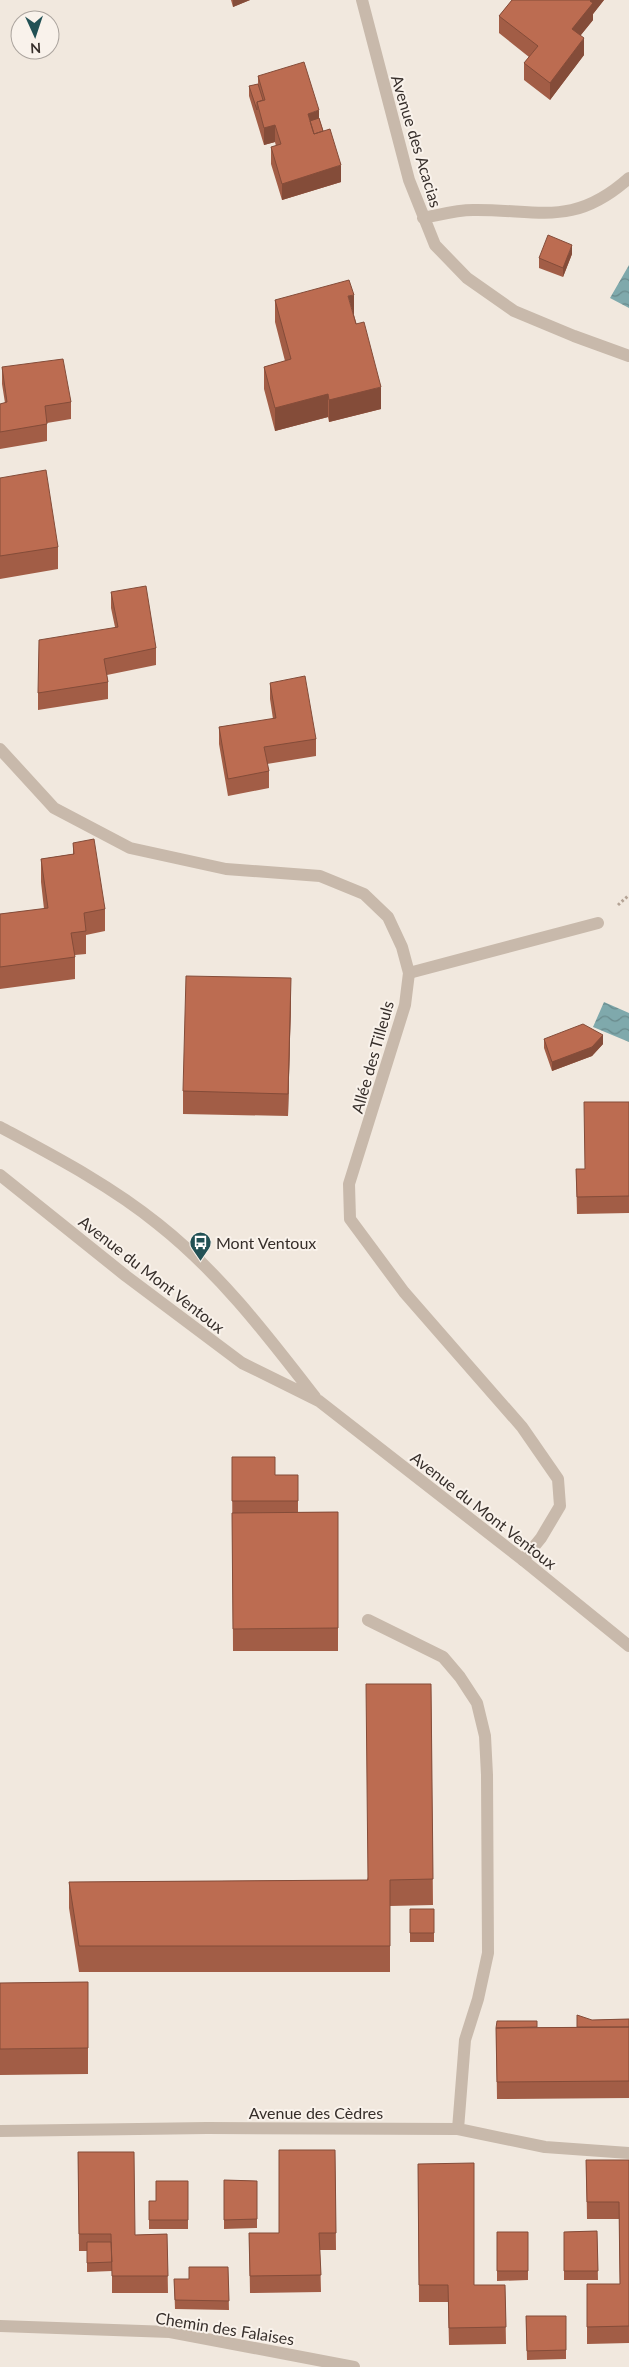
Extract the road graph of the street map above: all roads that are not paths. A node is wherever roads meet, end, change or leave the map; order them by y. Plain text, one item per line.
1 (362, 0) edge
2 (629, 178) edge
3 (423, 218) junction
4 (629, 356) edge
5 (0, 749) edge
6 (598, 923) dead end
7 (409, 973) junction
8 (0, 1127) edge
9 (0, 1175) edge
10 (318, 1401) junction
11 (523, 1560) junction
12 (368, 1620) dead end
13 (629, 1646) edge
14 (458, 2129) junction
15 (0, 2131) edge
16 (629, 2153) edge
17 (0, 2326) edge
18 (354, 2367) edge

1 - 3 street, Avenue des Acacias
2 - 3 street
3 - 4 street, Avenue des Acacias
5 - 7 street, Allée des Tilleuls
6 - 7 street
7 - 11 street, Allée des Tilleuls
8 - 10 street, Avenue du Mont Ventoux
9 - 10 street, Avenue du Mont Ventoux
10 - 11 street, Avenue du Mont Ventoux
11 - 13 street, Avenue du Mont Ventoux
12 - 14 street
14 - 15 street, Avenue des Cèdres
14 - 16 street, Avenue des Cèdres
17 - 18 street, Chemin des Falaises

